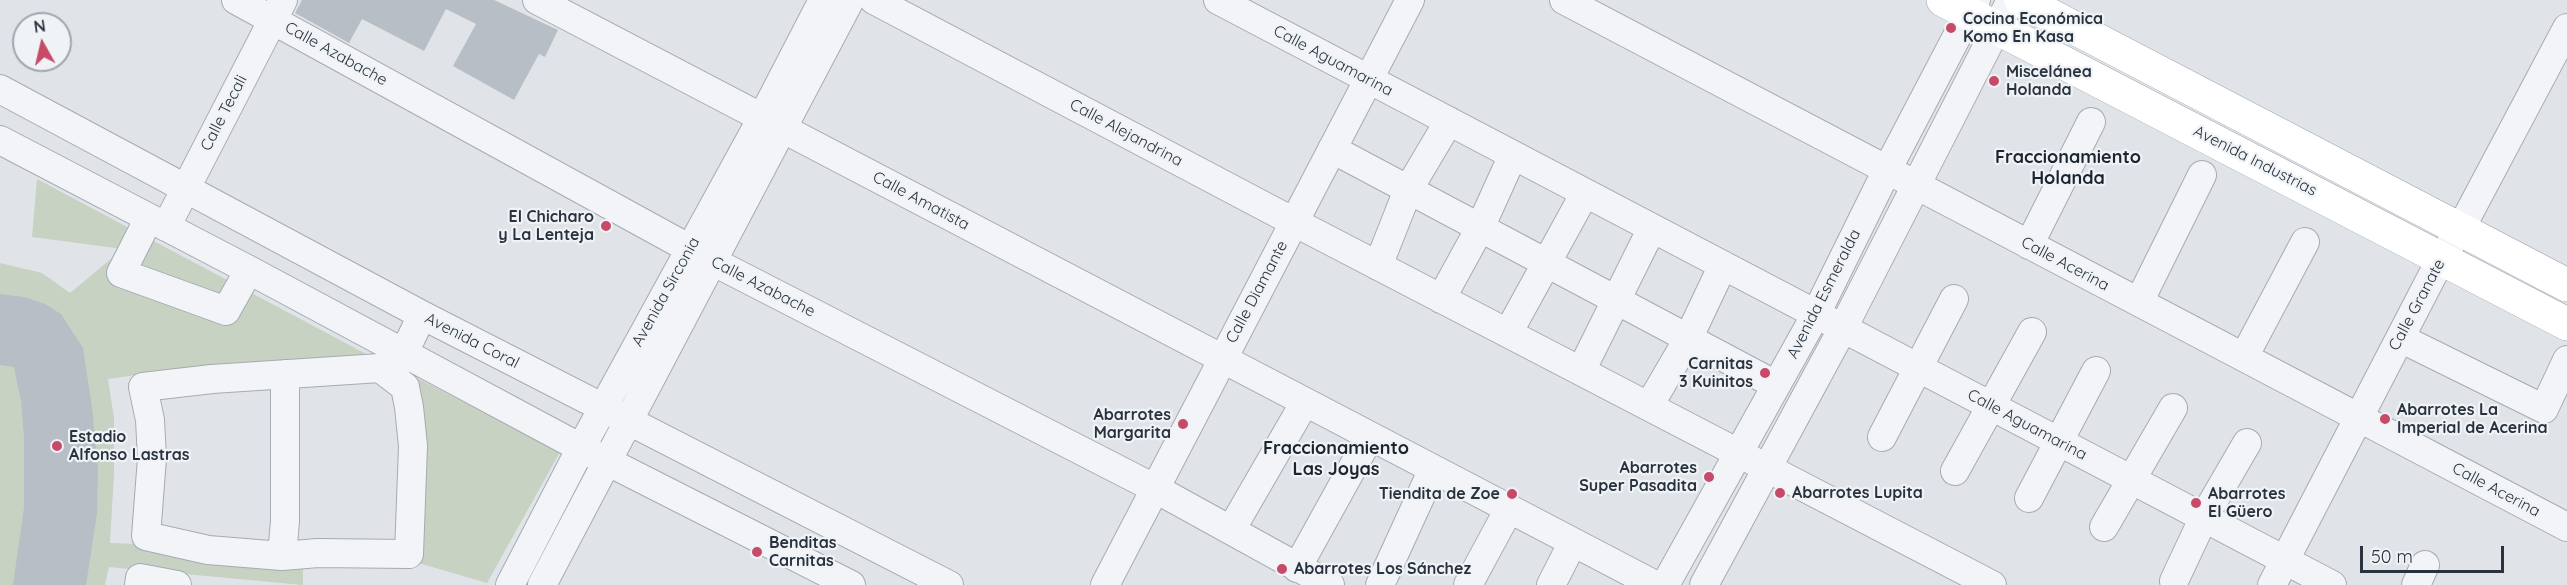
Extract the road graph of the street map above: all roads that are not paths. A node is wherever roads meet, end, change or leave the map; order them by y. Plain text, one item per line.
1 (236, 0) edge
2 (537, 0) edge
3 (823, 0) edge
4 (850, 0) edge
5 (874, 0) edge
6 (1218, 0) edge
7 (1410, 0) edge
8 (1564, 0) edge
9 (2020, 0) edge
10 (1962, 4) edge
11 (278, 10) edge
12 (2004, 14) edge
13 (2567, 28) edge
14 (1369, 79) junction
15 (0, 89) edge
16 (1449, 121) junction
17 (2091, 122) dead end
18 (772, 123) junction
19 (0, 140) edge
20 (1332, 149) junction
21 (1513, 155) junction
22 (1887, 170) junction
23 (2202, 175) dead end
24 (1916, 185) junction
25 (185, 189) junction
26 (1408, 189) junction
27 (1586, 193) junction
28 (1294, 222) junction
29 (158, 223) junction
30 (1480, 228) junction
31 (1652, 228) junction
32 (2461, 228) junction
33 (2305, 242) dead end
34 (2029, 244) junction
35 (701, 254) junction
36 (2442, 258) junction
37 (1548, 264) junction
38 (1723, 265) junction
39 (1378, 266) junction
40 (249, 270) junction
41 (2567, 285) edge
42 (1442, 299) junction
43 (1954, 299) dead end
44 (1616, 300) junction
45 (2139, 302) junction
46 (1816, 314) junction
47 (422, 315) junction
48 (2567, 324) edge
49 (1843, 328) junction
50 (2032, 332) dead end
51 (1508, 333) junction
52 (2400, 338) junction
53 (1688, 339) junction
54 (404, 353) junction
55 (2244, 357) junction
56 (1222, 359) junction
57 (2567, 360) edge
58 (380, 368) junction
59 (1918, 368) junction
60 (1581, 371) junction
61 (2096, 371) dead end
62 (285, 374) junction
63 (1776, 386) junction
64 (1305, 402) junction
65 (1649, 406) junction
66 (1991, 406) junction
67 (602, 408) junction
68 (2173, 408) dead end
69 (2359, 418) junction
70 (628, 422) junction
71 (1370, 436) junction
72 (1882, 437) dead end
73 (2060, 442) junction
74 (2247, 443) dead end
75 (580, 448) junction
76 (1739, 453) junction
77 (608, 462) junction
78 (1768, 468) junction
79 (1433, 469) junction
80 (1955, 471) dead end
81 (2130, 479) junction
82 (1156, 489) junction
83 (2029, 498) dead end
84 (1509, 509) junction
85 (2204, 517) junction
86 (2104, 527) dead end
87 (2567, 527) edge
88 (1231, 530) junction
89 (1573, 542) junction
90 (282, 556) junction
91 (1297, 568) junction
92 (2279, 573) edge
93 (1470, 580) edge
94 (2174, 581) dead end
95 (139, 585) edge
96 (177, 585) edge
97 (510, 585) edge
98 (542, 585) edge
99 (851, 585) edge
100 (949, 585) edge
101 (1105, 585) edge
102 (1330, 585) edge
103 (1380, 585) edge
104 (1551, 585) edge
105 (1654, 585) edge
106 (1665, 585) edge
107 (1704, 585) edge
108 (1992, 585) edge
109 (2332, 585) edge

1 - 11 street, Calle Azabache
2 - 18 street, Calle Amatista
3 - 18 street, Avenida Sirconia
4 - 18 street, Avenida Sirconia
5 - 28 street, Calle Alejandrina
6 - 14 street, Calle Aguamarina
7 - 14 street, Calle Diamante
8 - 22 street, Calle Acerina
9 - 32 main road
10 - 12 main road, Avenida Industrias
10 - 22 street, Avenida Esmeralda
11 - 25 street, Calle Tecali
11 - 35 street, Calle Azabache
12 - 24 street, Avenida Esmeralda
12 - 36 main road, Avenida Industrias
13 - 32 street, Calle Granate
14 - 16 street, Calle Aguamarina
14 - 20 street, Calle Diamante
15 - 25 street, Avenida Coral
16 - 21 street, Calle Aguamarina
16 - 26 street
17 - 34 street
18 - 35 street, Avenida Sirconia
18 - 56 street, Calle Amatista
19 - 29 street
20 - 26 street
20 - 28 street, Calle Diamante
21 - 27 street, Calle Aguamarina
21 - 30 street
22 - 24 street, Calle Acerina
22 - 46 street, Avenida Esmeralda
23 - 45 street
24 - 34 street, Calle Acerina
24 - 49 street, Avenida Esmeralda
25 - 29 street, Calle Tecali
25 - 47 street, Avenida Coral
26 - 30 street
26 - 39 street
27 - 31 street, Calle Aguamarina
27 - 37 street
28 - 39 street, Calle Alejandrina
28 - 56 street, Calle Diamante
29 - 40 street
29 - 40 street, Calle Tecali
30 - 37 street
30 - 42 street
31 - 38 street, Calle Aguamarina
31 - 44 street
32 - 36 street, Calle Granate
32 - 41 main road
33 - 55 street
34 - 45 street, Calle Acerina
35 - 67 street, Avenida Sirconia
35 - 70 street, Avenida Sirconia
35 - 82 street, Calle Azabache
36 - 48 main road, Avenida Industrias
36 - 52 street, Calle Granate
37 - 44 street
37 - 51 street
38 - 46 street, Calle Aguamarina
38 - 53 street
39 - 42 street, Calle Alejandrina
40 - 54 street
42 - 51 street, Calle Alejandrina
43 - 59 street
44 - 53 street
44 - 60 street
45 - 55 street, Calle Acerina
46 - 49 street, Calle Aguamarina
46 - 63 street, Avenida Esmeralda
47 - 54 street
47 - 67 street, Avenida Coral
49 - 59 street, Calle Aguamarina
49 - 78 street, Avenida Esmeralda
50 - 66 street
51 - 60 street, Calle Alejandrina
52 - 57 street
52 - 69 street, Calle Granate
53 - 63 street
53 - 65 street
54 - 58 street
54 - 75 street
55 - 69 street, Calle Acerina
56 - 64 street, Calle Amatista
56 - 82 street, Calle Diamante
58 - 62 street
58 - 90 street
59 - 66 street, Calle Aguamarina
59 - 72 street
60 - 65 street, Calle Alejandrina
61 - 73 street
62 - 90 street
62 - 90 street
63 - 76 street, Avenida Esmeralda
64 - 71 street, Calle Amatista
64 - 88 street
65 - 76 street, Calle Alejandrina
66 - 73 street, Calle Aguamarina
66 - 80 street
67 - 70 street, Avenida Coral
67 - 75 street, Avenida Sirconia
68 - 81 street
69 - 87 street, Calle Acerina
69 - 92 street, Calle Granate
70 - 77 street, Avenida Sirconia
70 - 100 street, Avenida Coral
71 - 79 street, Calle Amatista
71 - 91 street
73 - 81 street, Calle Aguamarina
73 - 83 street
74 - 85 street
75 - 77 street
75 - 97 street, Avenida Sirconia
76 - 78 street, Calle Alejandrina
76 - 106 street, Avenida Esmeralda
77 - 98 street, Avenida Sirconia
77 - 99 street
78 - 107 street, Avenida Esmeralda
78 - 108 street, Calle Alejandrina
79 - 84 street, Calle Amatista
79 - 103 street
81 - 85 street, Calle Aguamarina
81 - 86 street
82 - 88 street, Calle Azabache
82 - 101 street, Calle Diamante
84 - 89 street, Calle Amatista
84 - 93 street
85 - 92 street, Calle Aguamarina
85 - 94 street
88 - 91 street, Calle Azabache
89 - 104 street
89 - 105 street, Calle Amatista
91 - 102 street, Calle Azabache
92 - 109 street, Calle Aguamarina
95 - 96 street

